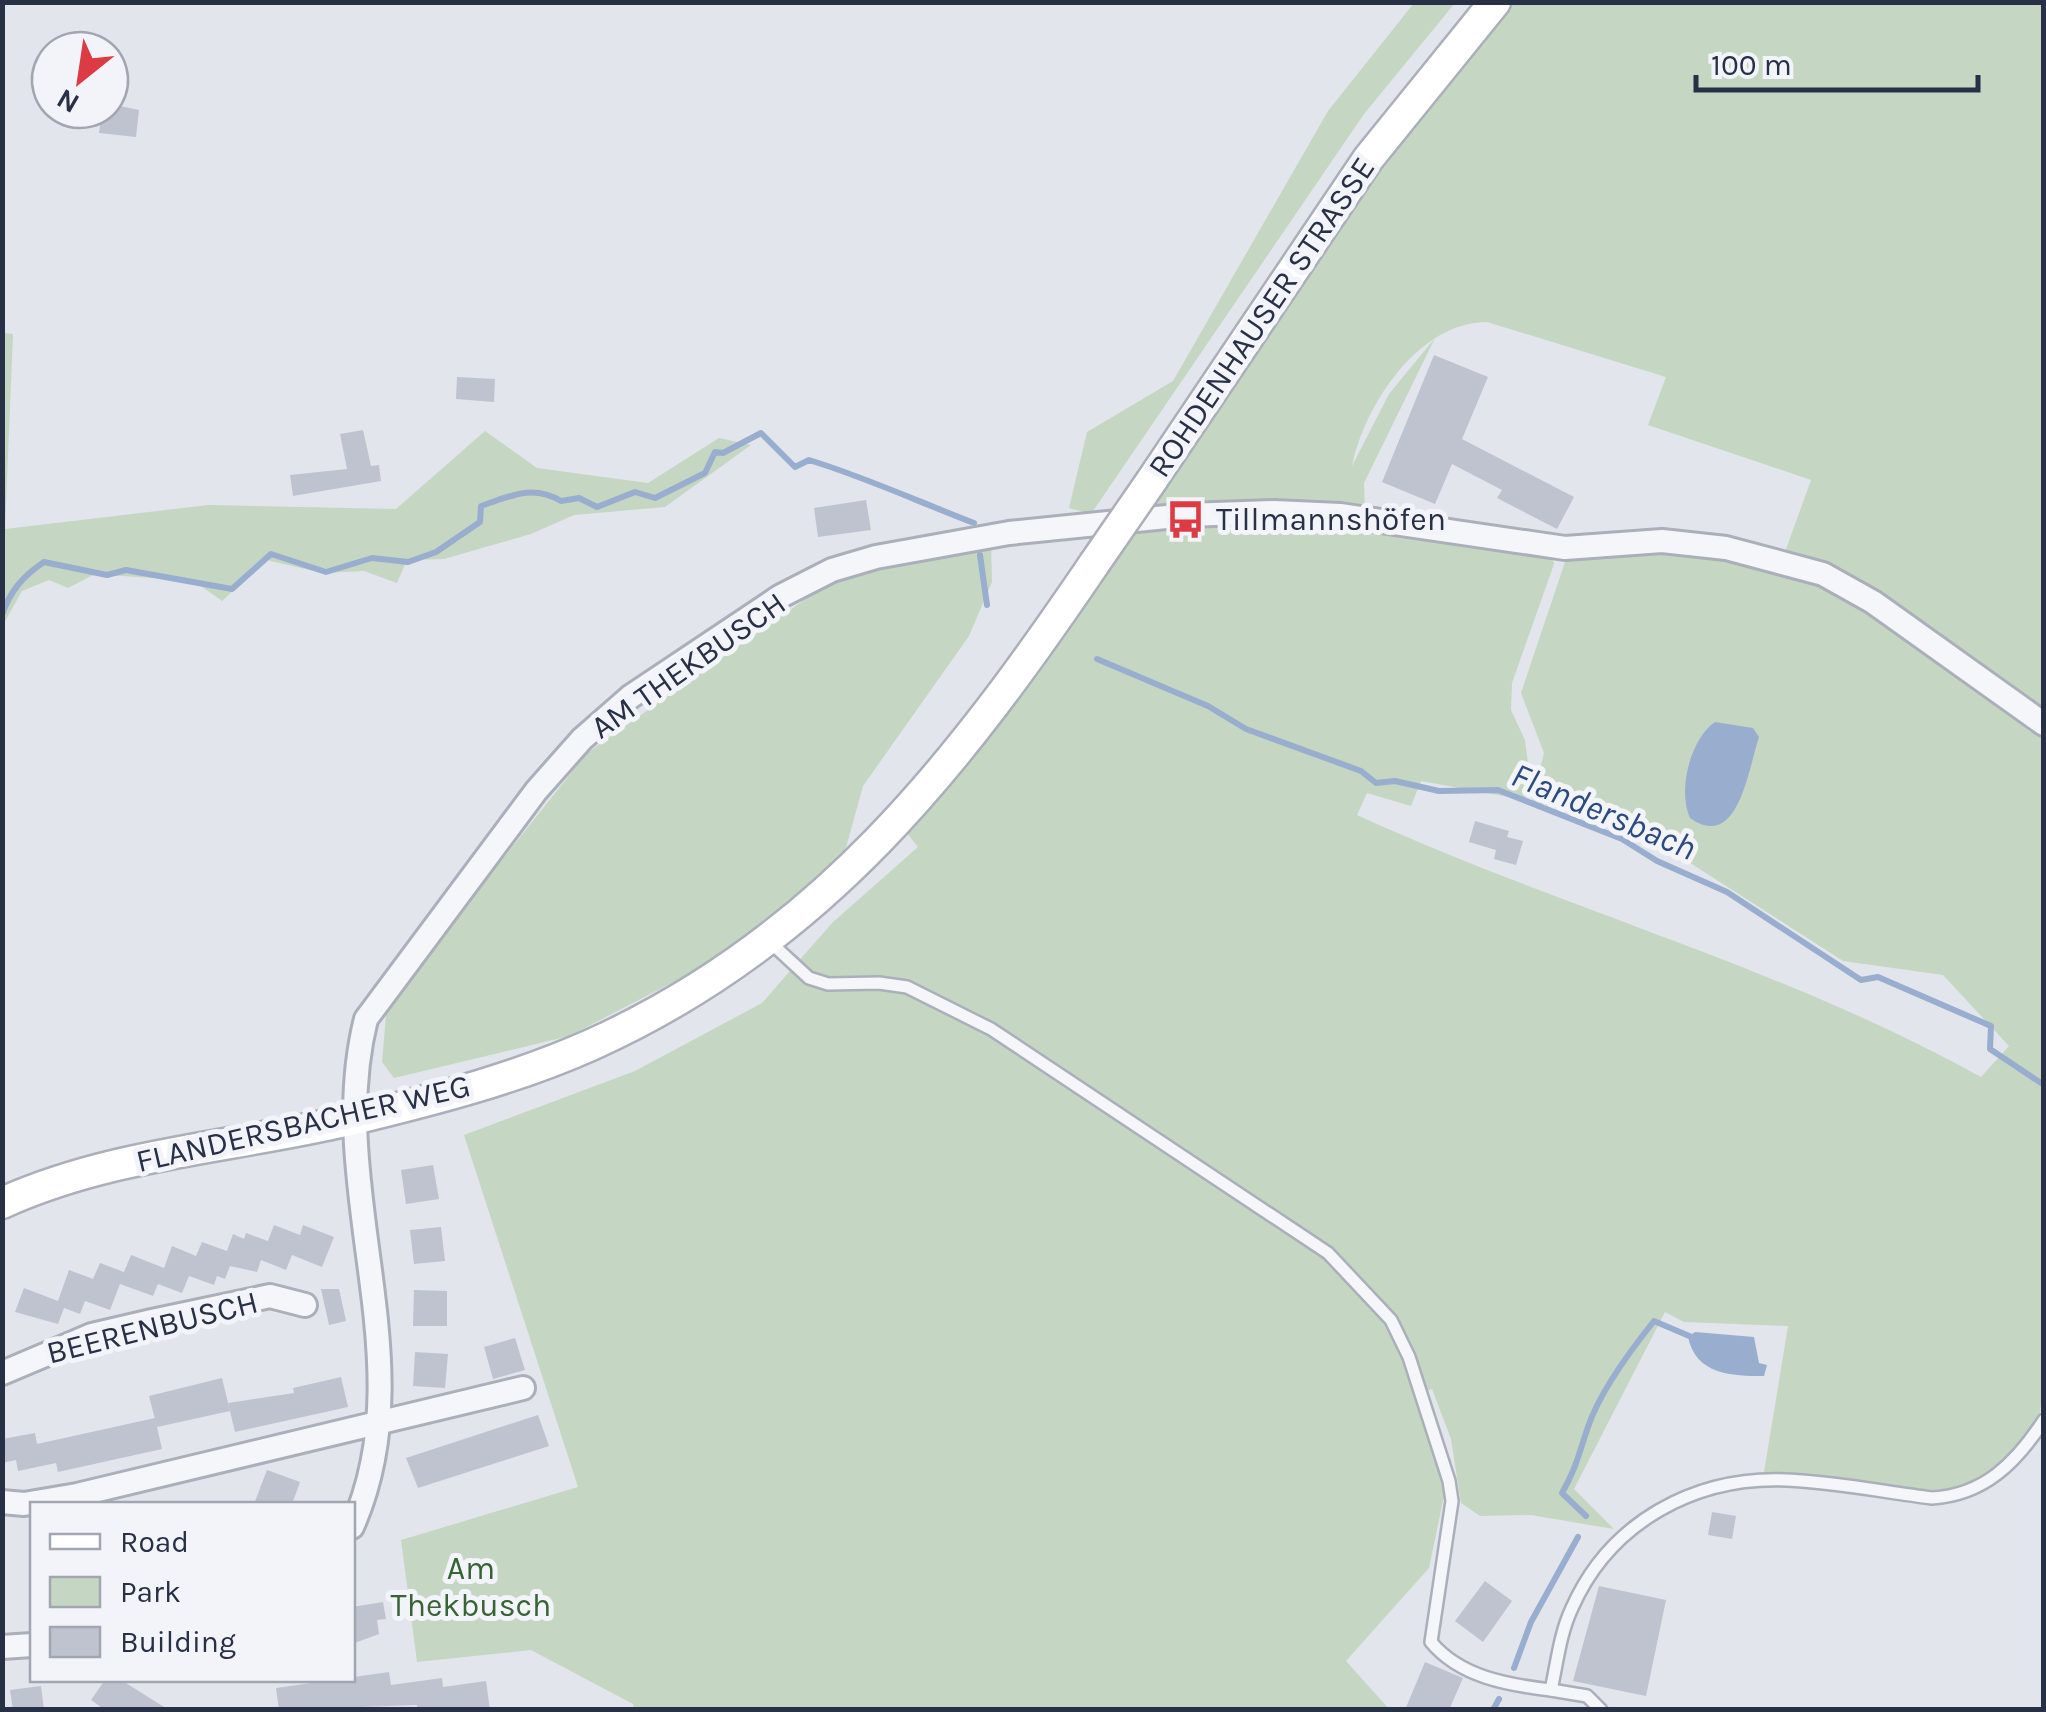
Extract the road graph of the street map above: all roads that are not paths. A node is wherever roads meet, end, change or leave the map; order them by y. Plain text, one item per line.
1 (1495, 2) edge
2 (1040, 643) joint
3 (2044, 724) edge
4 (770, 942) junction
5 (353, 1120) junction
6 (2, 1203) edge
7 (305, 1305) dead end
8 (2, 1373) edge
9 (523, 1388) dead end
10 (2044, 1420) edge
11 (380, 1425) junction
12 (2, 1502) edge
13 (36, 1502) edge
14 (30, 1503) edge
15 (355, 1521) edge
16 (30, 1645) edge
17 (2, 1647) edge
18 (1551, 1690) junction
19 (1600, 1710) edge

1 - 2 main road, ROHDENHAUSER STRASSE, bridge
2 - 4 main road, FLANDERSBACHER WEG
3 - 5 street, AM THEKBUSCH
4 - 5 main road, FLANDERSBACHER WEG
4 - 18 lane
5 - 6 main road, FLANDERSBACHER WEG
5 - 11 street, AM THEKBUSCH
7 - 8 street, BEERENBUSCH
9 - 11 street
10 - 18 lane
11 - 13 street
11 - 15 street, AM THEKBUSCH
12 - 14 street
16 - 17 street
18 - 19 lane

